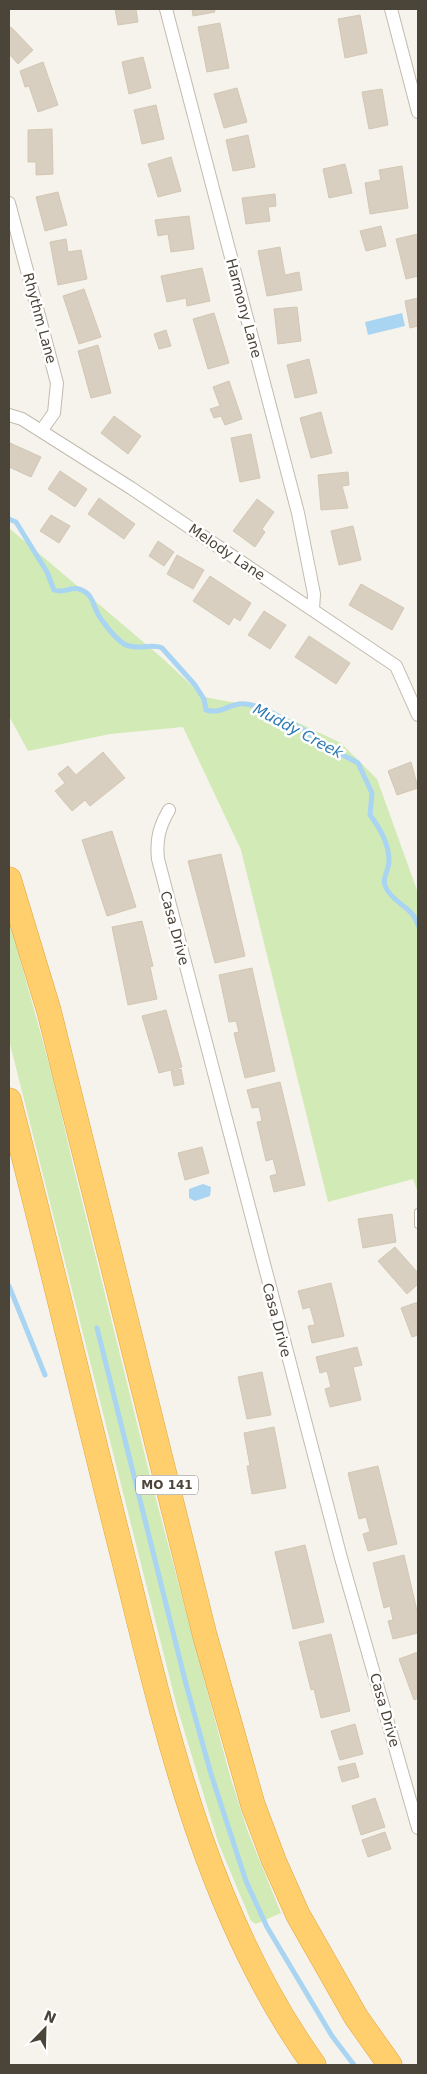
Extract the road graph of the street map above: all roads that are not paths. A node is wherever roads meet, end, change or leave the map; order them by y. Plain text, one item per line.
1 (166, 9) edge
2 (391, 9) edge
3 (418, 112) edge
4 (9, 203) edge
5 (9, 414) edge
6 (41, 431) junction
7 (313, 608) junction
8 (418, 715) edge
9 (169, 810) dead end
10 (9, 879) edge
11 (9, 1100) edge
12 (418, 1212) edge
13 (418, 1225) edge
14 (418, 1828) edge
15 (313, 2062) edge
16 (390, 2065) edge

1 - 7 street, Harmony Lane
2 - 3 street
4 - 6 street, Rhythm Lane
5 - 6 street, Melody Lane
6 - 7 street, Melody Lane
7 - 8 street, Melody Lane
9 - 14 street, Casa Drive
10 - 16 highway, MO 141
11 - 15 highway
12 - 13 lane

